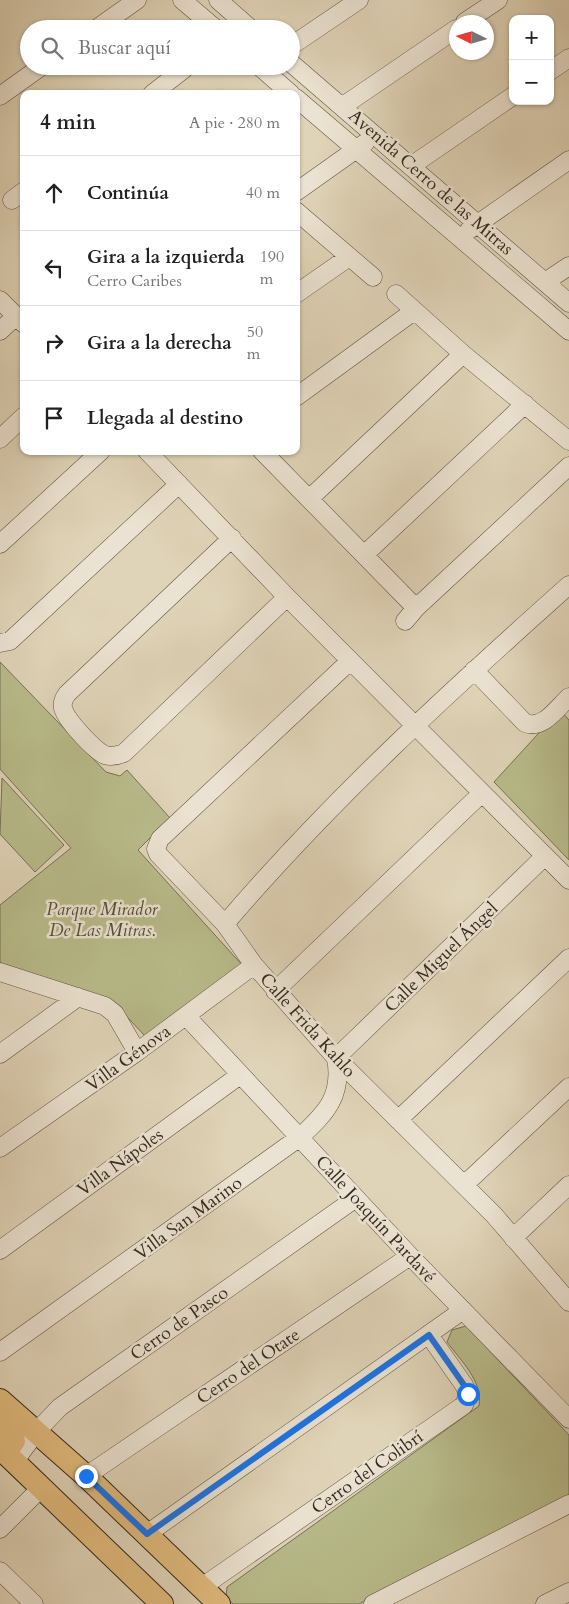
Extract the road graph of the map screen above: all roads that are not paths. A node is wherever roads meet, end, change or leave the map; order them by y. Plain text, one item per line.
1 (137, 0) edge
2 (182, 0) edge
3 (218, 0) edge
4 (359, 0) edge
5 (498, 0) edge
6 (476, 15) edge
7 (109, 20) edge
8 (205, 20) edge
9 (241, 20) edge
10 (449, 33) edge
11 (300, 40) edge
12 (569, 58) edge
13 (554, 68) edge
14 (300, 70) edge
15 (29, 75) edge
16 (176, 75) edge
17 (269, 75) edge
18 (157, 90) edge
19 (285, 90) edge
20 (0, 96) edge
21 (509, 99) edge
22 (300, 102) edge
23 (343, 106) junction
24 (376, 136) junction
25 (357, 149) junction
26 (569, 160) edge
27 (412, 166) junction
28 (300, 189) edge
29 (300, 214) edge
30 (477, 222) junction
31 (461, 237) junction
32 (349, 257) junction
33 (569, 266) edge
34 (373, 277) dead end
35 (545, 282) junction
36 (300, 291) edge
37 (396, 294) dead end
38 (0, 300) edge
39 (569, 303) edge
40 (414, 311) junction
41 (20, 320) edge
42 (0, 331) edge
43 (569, 331) edge
44 (463, 354) junction
45 (300, 394) edge
46 (525, 404) junction
47 (20, 420) edge
48 (0, 438) edge
49 (569, 441) edge
50 (97, 455) edge
51 (151, 455) edge
52 (266, 455) edge
53 (569, 466) edge
54 (179, 484) junction
55 (309, 499) junction
56 (232, 538) junction
57 (0, 544) edge
58 (365, 554) junction
59 (569, 585) edge
60 (287, 597) junction
61 (416, 608) junction
62 (405, 621) dead end
63 (1, 644) edge
64 (350, 661) junction
65 (474, 670) junction
66 (569, 697) edge
67 (415, 727) junction
68 (482, 793) junction
69 (545, 856) junction
70 (569, 880) edge
71 (225, 924) junction
72 (569, 958) edge
73 (254, 965) junction
74 (0, 972) edge
75 (275, 991) junction
76 (78, 997) junction
77 (186, 1016) junction
78 (137, 1052) junction
79 (0, 1054) edge
80 (336, 1058) junction
81 (240, 1075) junction
82 (569, 1087) edge
83 (398, 1120) junction
84 (300, 1137) junction
85 (0, 1148) edge
86 (464, 1185) junction
87 (569, 1185) edge
88 (356, 1198) junction
89 (513, 1238) junction
90 (0, 1250) edge
91 (410, 1256) junction
92 (569, 1302) edge
93 (463, 1310) junction
94 (429, 1335) junction
95 (0, 1352) edge
96 (0, 1400) edge
97 (569, 1419) edge
98 (0, 1424) edge
99 (37, 1431) junction
100 (6, 1455) edge
101 (86, 1476) junction
102 (42, 1487) junction
103 (569, 1504) edge
104 (0, 1530) edge
105 (147, 1534) junction
106 (0, 1571) edge
107 (202, 1587) junction
108 (569, 1592) edge
109 (34, 1604) edge
110 (162, 1604) edge
111 (219, 1604) edge
112 (373, 1604) edge
113 (546, 1604) edge

1 - 7 street
2 - 8 street
3 - 9 street
4 - 11 street
5 - 6 street
10 - 23 street
12 - 13 street
14 - 23 street, Avenida Cerro de las Mitras
15 - 20 street
16 - 18 street
17 - 19 street, Avenida Cerro de las Mitras
21 - 27 street
22 - 25 street, Avenida Cerro de las Mitras
23 - 24 street, Avenida Cerro de las Mitras
24 - 25 street
24 - 27 street, Avenida Cerro de las Mitras
25 - 28 street
25 - 31 street, Avenida Cerro de las Mitras
26 - 30 street
27 - 30 street, Avenida Cerro de las Mitras
29 - 32 street
30 - 31 street
30 - 35 street, Avenida Cerro de las Mitras
31 - 43 street, Avenida Cerro de las Mitras
32 - 34 street
32 - 36 street
33 - 35 street
35 - 39 street, Avenida Cerro de las Mitras
37 - 40 street
38 - 41 street
40 - 44 street
40 - 45 street
41 - 42 street
44 - 46 street
44 - 55 street
46 - 49 street
46 - 58 street
47 - 48 street
50 - 57 street
51 - 54 street
52 - 55 street
53 - 61 street
54 - 56 street
54 - 63 street
55 - 58 street
56 - 60 street
56 - 60 street
58 - 61 street
59 - 65 street
60 - 64 street
61 - 62 street
64 - 67 street
64 - 71 street, Calle Frida Kahlo
65 - 66 street
65 - 67 street
67 - 68 street
67 - 71 street
68 - 69 street
68 - 75 street
69 - 70 street
69 - 80 street, Calle Miguel Ángel
71 - 73 street, Calle Frida Kahlo
72 - 83 street
73 - 75 street, Calle Frida Kahlo
73 - 77 street, Villa Génova
74 - 76 street
75 - 80 street, Calle Frida Kahlo
76 - 78 street
76 - 79 street
77 - 78 street, Villa Génova
77 - 81 street, Calle Joaquín Pardavé
78 - 85 street, Villa Génova
80 - 83 street, Calle Frida Kahlo
80 - 84 street, Villa San Marino
81 - 84 street, Calle Joaquín Pardavé
81 - 90 street, Villa Nápoles
82 - 86 street
83 - 86 street, Calle Frida Kahlo
84 - 88 street, Calle Joaquín Pardavé
84 - 95 street, Villa San Marino
86 - 89 street, Calle Frida Kahlo
87 - 89 street
88 - 91 street, Calle Joaquín Pardavé
88 - 99 street, Cerro de Pasco
89 - 92 street, Calle Frida Kahlo
91 - 93 street, Calle Joaquín Pardavé
91 - 101 street, Cerro del Otate
93 - 94 street
93 - 97 street, Calle Joaquín Pardavé
94 - 105 street
94 - 107 street, Cerro del Colibrí
96 - 99 main road
98 - 100 main road
99 - 100 street, Cerro de Pasco
99 - 101 main road
100 - 102 main road
101 - 105 main road
102 - 104 street
102 - 110 main road
103 - 112 street
105 - 107 main road
106 - 109 street
107 - 111 main road
108 - 113 street

